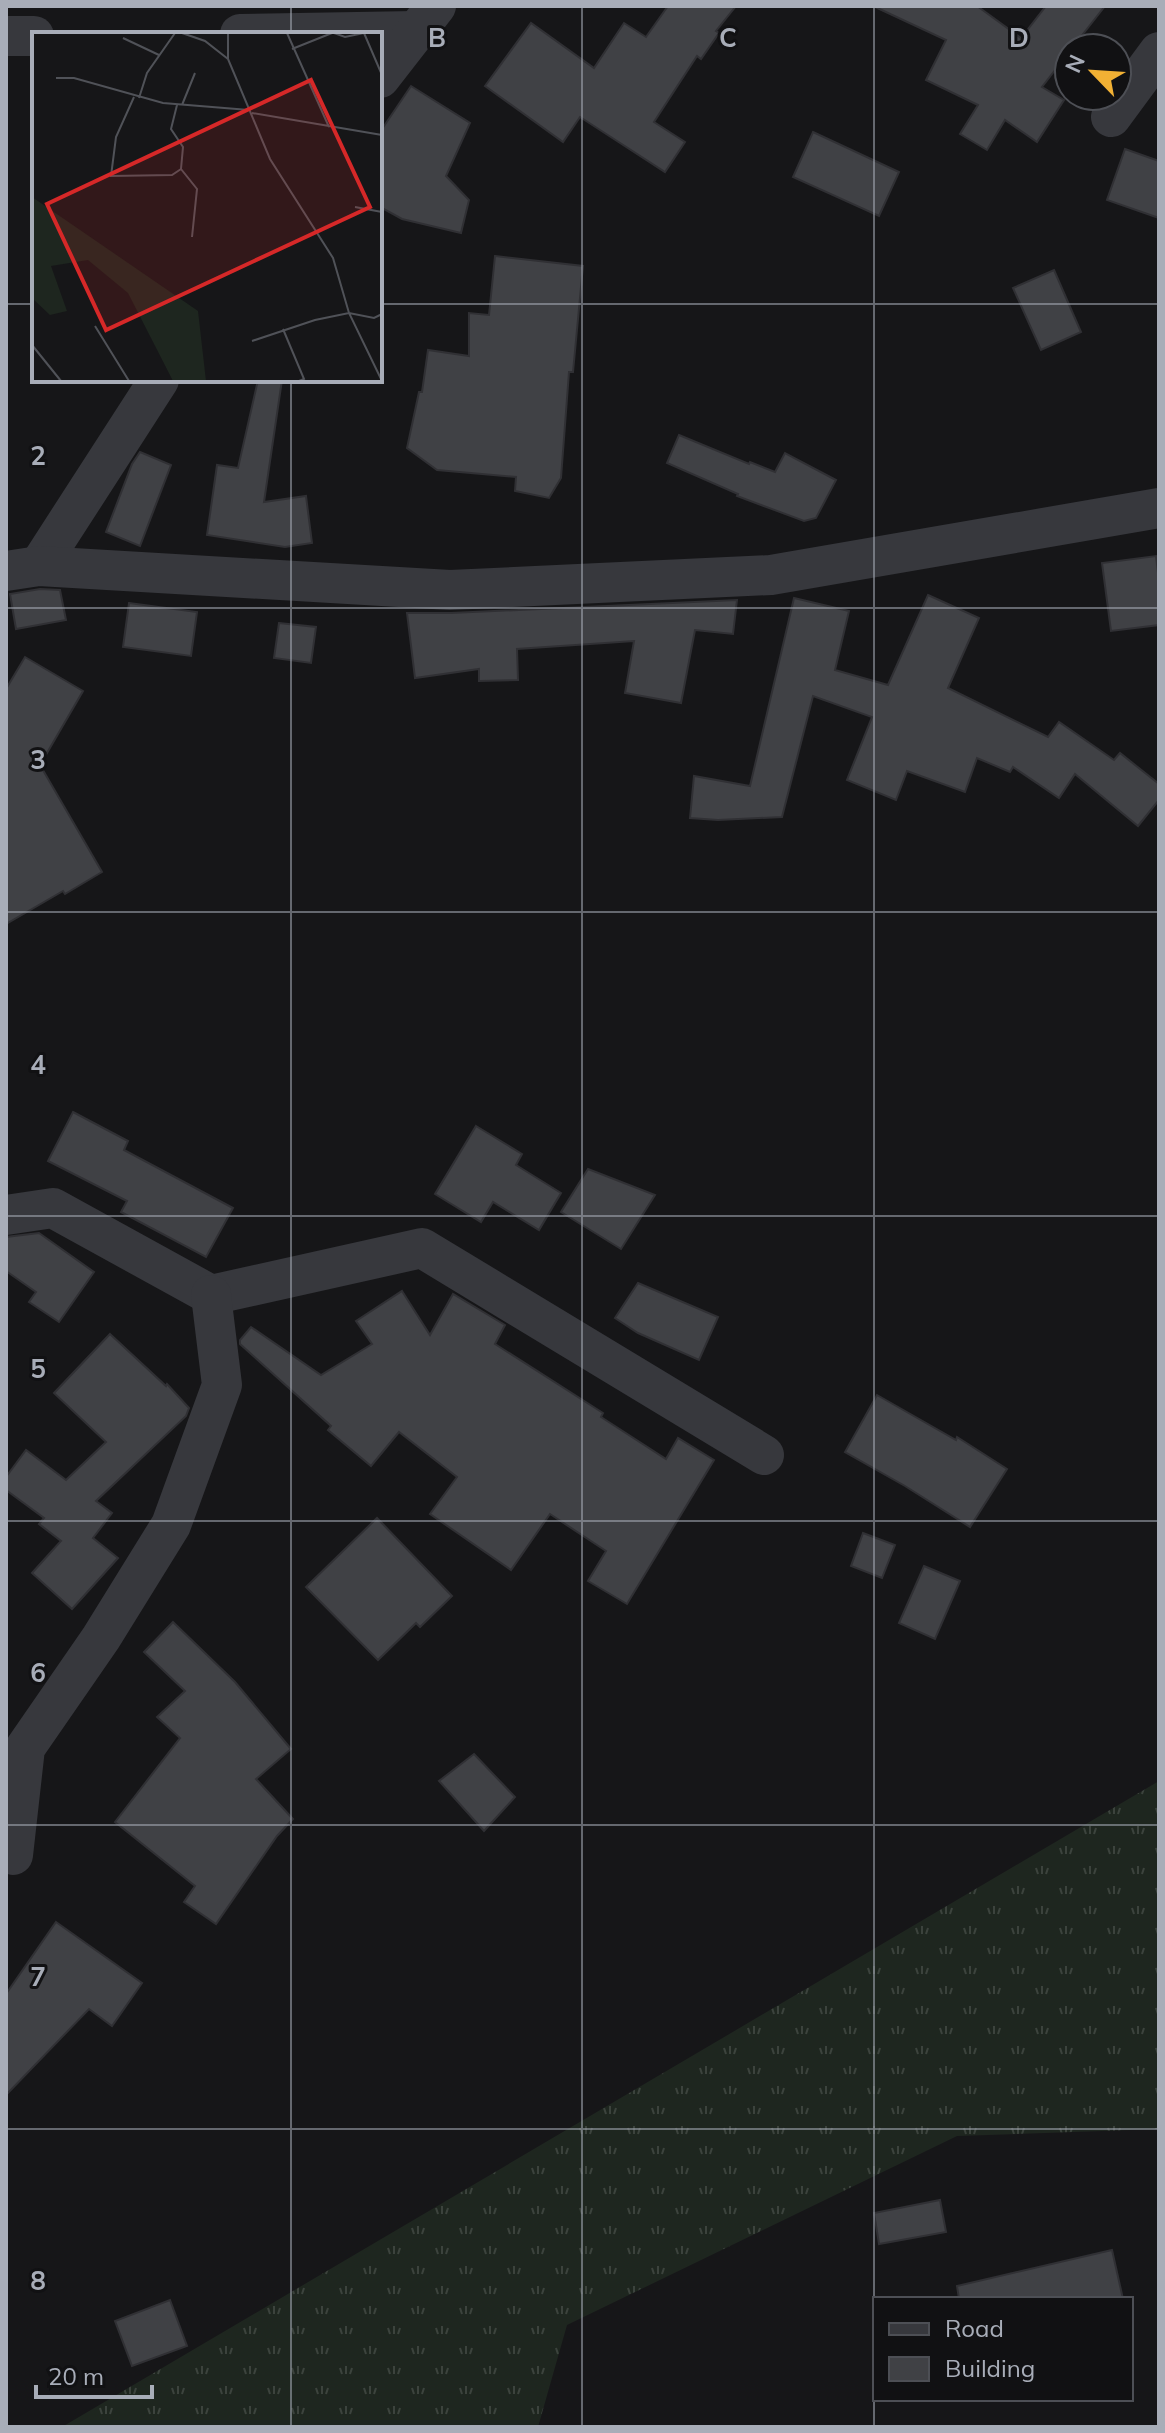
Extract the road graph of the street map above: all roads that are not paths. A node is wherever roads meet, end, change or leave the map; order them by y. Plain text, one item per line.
1 (426, 18) edge
2 (263, 32) edge
3 (6, 36) edge
4 (32, 36) edge
5 (1159, 52) edge
6 (382, 75) edge
7 (1111, 117) dead end
8 (158, 382) edge
9 (1159, 508) edge
10 (22, 569) edge
11 (6, 1215) edge
12 (211, 1295) junction
13 (764, 1455) dead end
14 (6, 1851) edge

1 - 2 street
1 - 6 street
3 - 4 street
5 - 7 street
8 - 10 street
9 - 10 street
11 - 12 street
12 - 13 street
12 - 14 street

